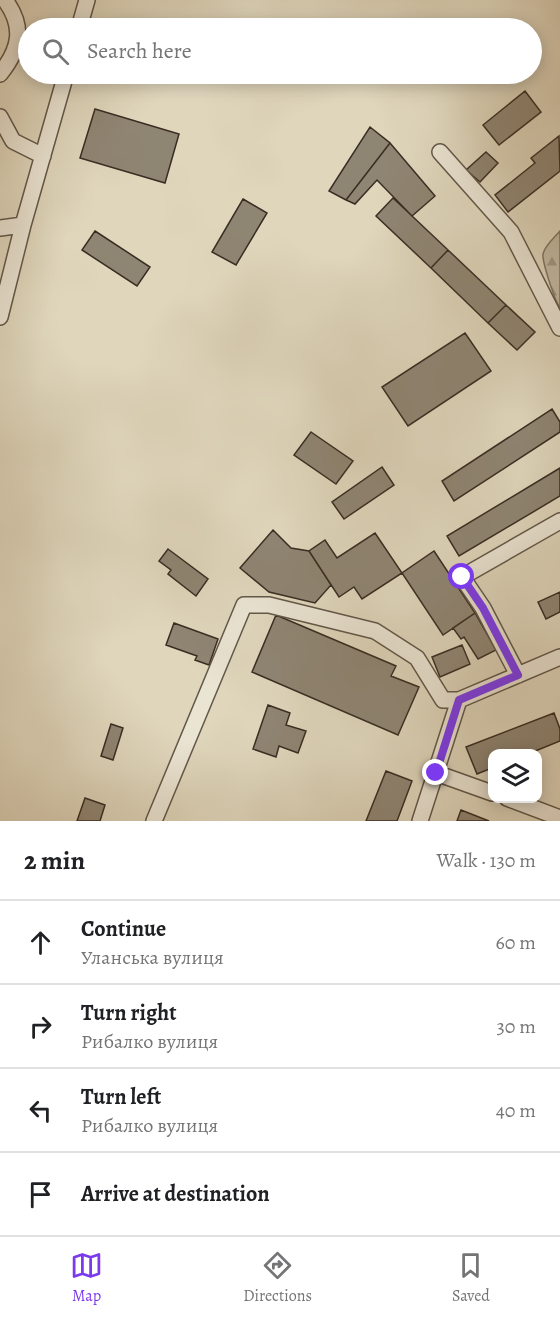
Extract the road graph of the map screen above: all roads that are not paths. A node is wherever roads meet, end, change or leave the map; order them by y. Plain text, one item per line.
1 (5, 0) edge
2 (87, 0) edge
3 (82, 18) edge
4 (18, 24) edge
5 (18, 36) edge
6 (0, 74) edge
7 (63, 84) edge
8 (0, 117) edge
9 (440, 152) dead end
10 (43, 156) junction
11 (24, 225) junction
12 (0, 228) edge
13 (0, 317) edge
14 (560, 328) edge
15 (560, 521) edge
16 (560, 657) edge
17 (518, 675) junction
18 (459, 700) junction
19 (436, 773) junction
20 (488, 792) edge
21 (520, 803) edge
22 (560, 818) edge
23 (153, 821) edge
24 (420, 821) edge

1 - 4 street
2 - 3 street
5 - 6 street
7 - 10 street
8 - 10 street
9 - 14 street
10 - 11 street
11 - 12 street
11 - 13 street
15 - 17 street
16 - 17 street
17 - 18 street
18 - 19 street
18 - 23 street
19 - 20 street
19 - 24 street
21 - 22 street

